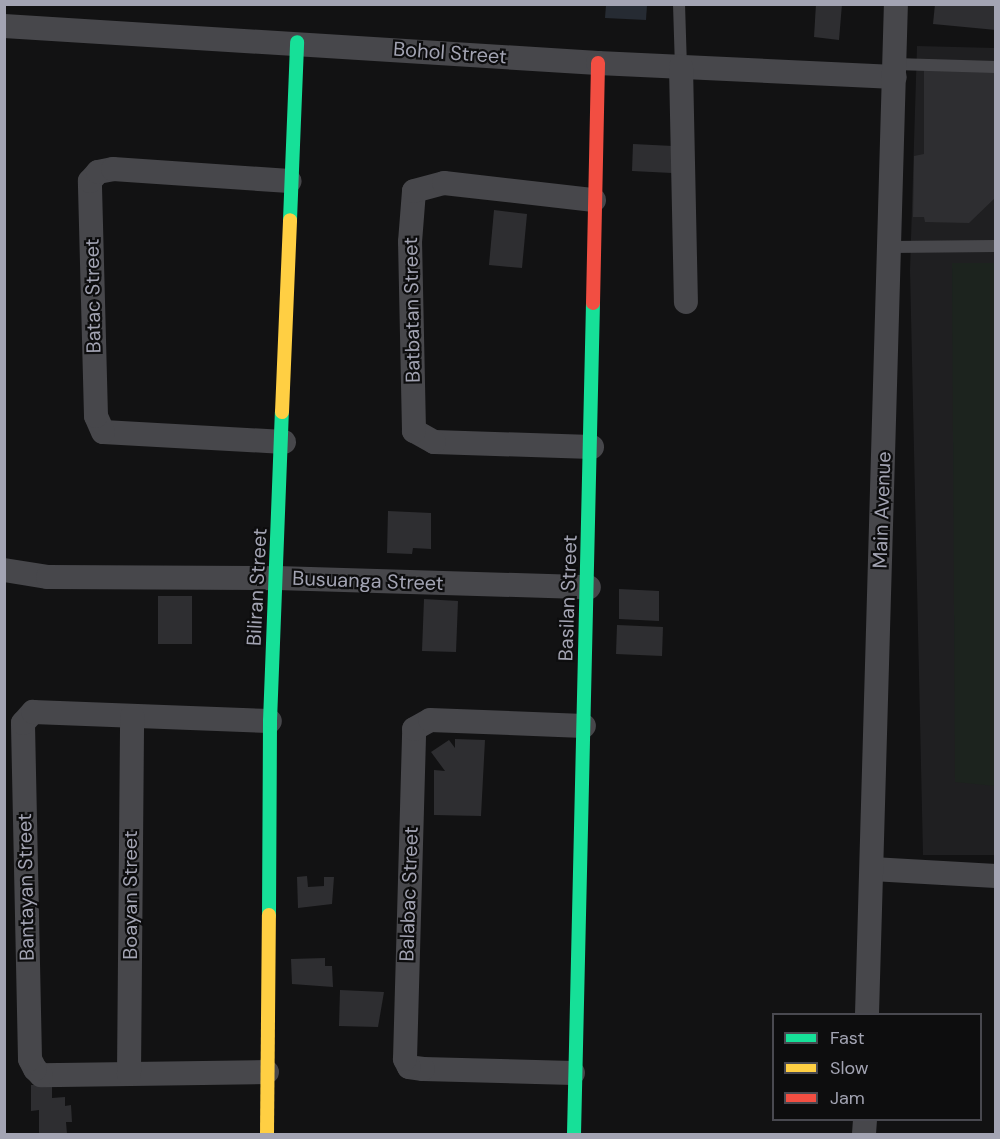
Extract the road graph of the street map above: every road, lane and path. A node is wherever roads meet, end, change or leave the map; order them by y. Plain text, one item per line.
1 (679, 4) edge
2 (896, 4) edge
3 (4, 26) edge
4 (297, 42) junction
5 (598, 63) junction
6 (681, 67) junction
7 (996, 67) edge
8 (895, 71) junction
9 (290, 181) junction
10 (594, 200) junction
11 (996, 246) edge
12 (890, 247) junction
13 (686, 302) dead end
14 (284, 442) junction
15 (592, 447) junction
16 (4, 570) edge
17 (277, 578) junction
18 (589, 587) junction
19 (132, 716) junction
20 (270, 721) junction
21 (584, 726) junction
22 (872, 869) junction
23 (996, 876) edge
24 (867, 1013) edge
25 (267, 1072) junction
26 (573, 1073) junction
27 (129, 1074) junction
28 (267, 1134) edge
29 (574, 1134) edge

1 - 6 lane
2 - 8 street, Main Avenue
3 - 4 street, Bohol Street
4 - 5 street, Bohol Street
4 - 9 street, Biliran Street
5 - 6 street, Bohol Street
5 - 10 street, Basilan Street
6 - 8 street, Bohol Street
6 - 13 street
7 - 8 lane
8 - 12 street, Main Avenue
9 - 14 street, Biliran Street
9 - 14 street, Batac Street
10 - 15 street, Basilan Street
10 - 15 street, Batbatan Street
11 - 12 lane
12 - 22 street, Main Avenue
14 - 17 street, Biliran Street
15 - 18 street, Basilan Street
16 - 17 street, Busuanga Street
17 - 18 street, Busuanga Street
17 - 20 street, Biliran Street
18 - 21 street, Basilan Street
19 - 20 street, Bantayan Street
19 - 27 street, Boayan Street
19 - 27 street, Bantayan Street
20 - 25 street, Biliran Street
21 - 26 street, Basilan Street
21 - 26 street, Balabac Street
22 - 23 street
22 - 24 street, Main Avenue
25 - 27 street, Bantayan Street
25 - 28 street, Biliran Street
26 - 29 street, Basilan Street

